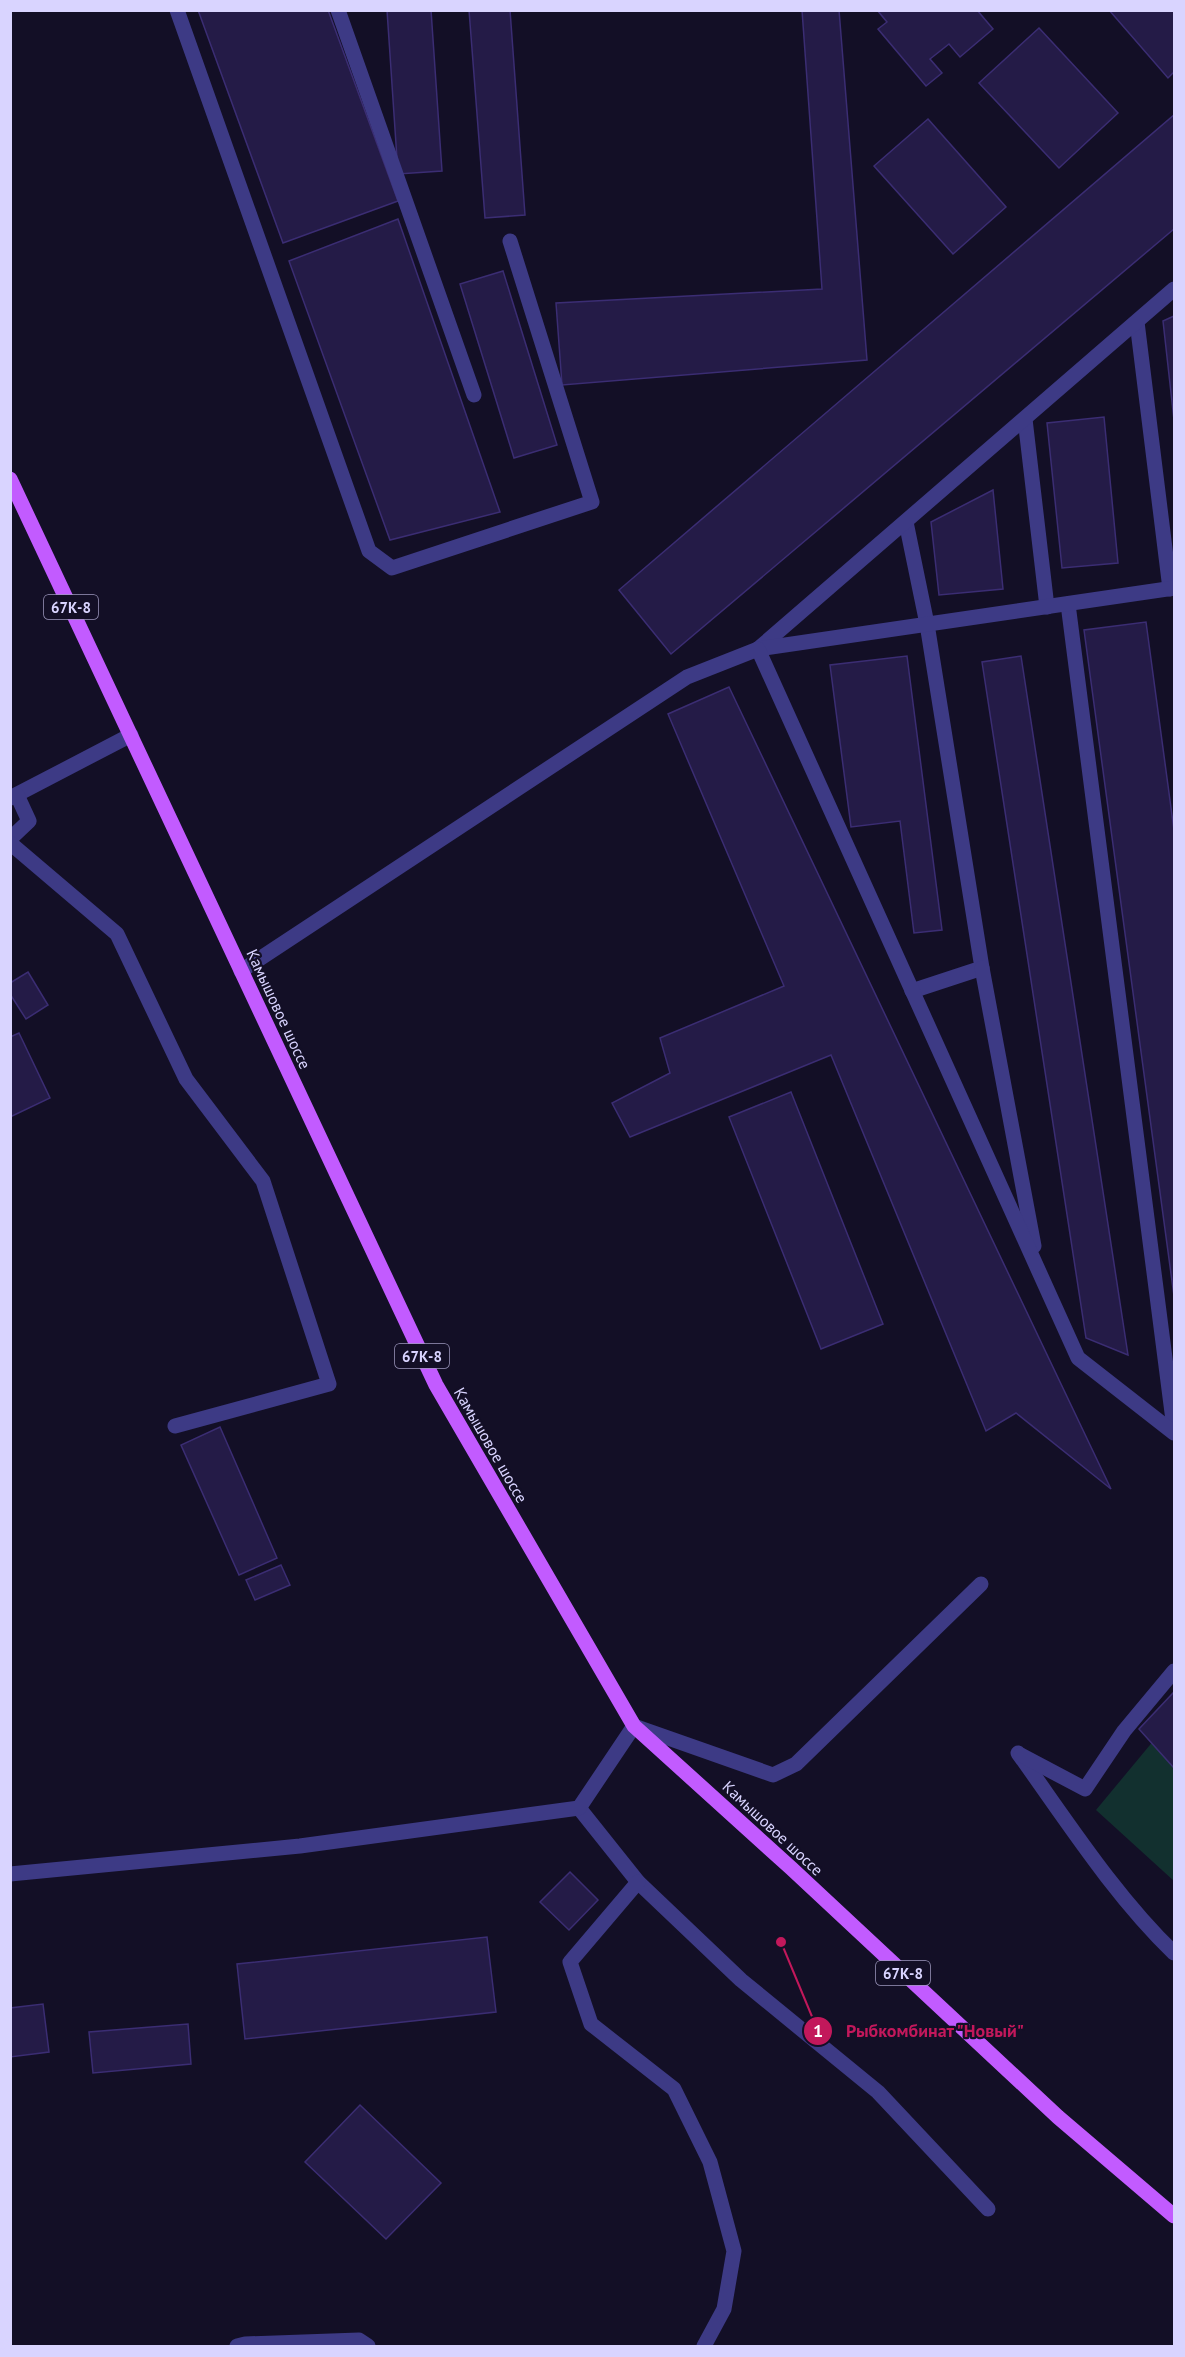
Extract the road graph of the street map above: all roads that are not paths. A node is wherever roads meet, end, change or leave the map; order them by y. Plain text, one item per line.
1 (177, 10) edge
2 (338, 10) edge
3 (510, 241) dead end
4 (1174, 290) edge
5 (1137, 322) junction
6 (474, 394) dead end
7 (1025, 419) junction
8 (10, 479) edge
9 (906, 522) junction
10 (1172, 589) edge
11 (1068, 604) junction
12 (1047, 607) junction
13 (927, 624) junction
14 (758, 649) junction
15 (131, 735) junction
16 (14, 797) edge
17 (10, 841) edge
18 (982, 968) junction
19 (241, 971) junction
20 (912, 991) junction
21 (1038, 1270) junction
22 (174, 1426) dead end
23 (1174, 1428) edge
24 (1174, 1433) edge
25 (981, 1584) dead end
26 (1174, 1671) edge
27 (634, 1726) junction
28 (579, 1808) junction
29 (10, 1874) edge
30 (638, 1882) junction
31 (1174, 1953) edge
32 (988, 2209) dead end
33 (1174, 2216) edge
34 (237, 2346) edge
35 (368, 2346) edge
36 (704, 2346) edge

1 - 3 street
2 - 6 street
4 - 5 street
5 - 7 street
5 - 10 street
7 - 9 street
7 - 12 street
8 - 15 main road, Камышовое шоссе / 67К-8
9 - 13 street
9 - 14 street
10 - 11 street
11 - 12 street
11 - 23 street
12 - 13 street
13 - 14 street
13 - 18 street
14 - 19 street
14 - 20 street
15 - 16 street
15 - 19 main road, Камышовое шоссе / 67К-8
16 - 17 street
17 - 22 street
18 - 20 street
18 - 21 street
19 - 27 main road, Камышовое шоссе / 67К-8
20 - 21 street
21 - 24 street
25 - 27 street
26 - 31 street
27 - 28 street
27 - 33 main road, Камышовое шоссе / 67К-8
28 - 29 street
28 - 30 street
30 - 32 street
30 - 36 street
34 - 35 street

